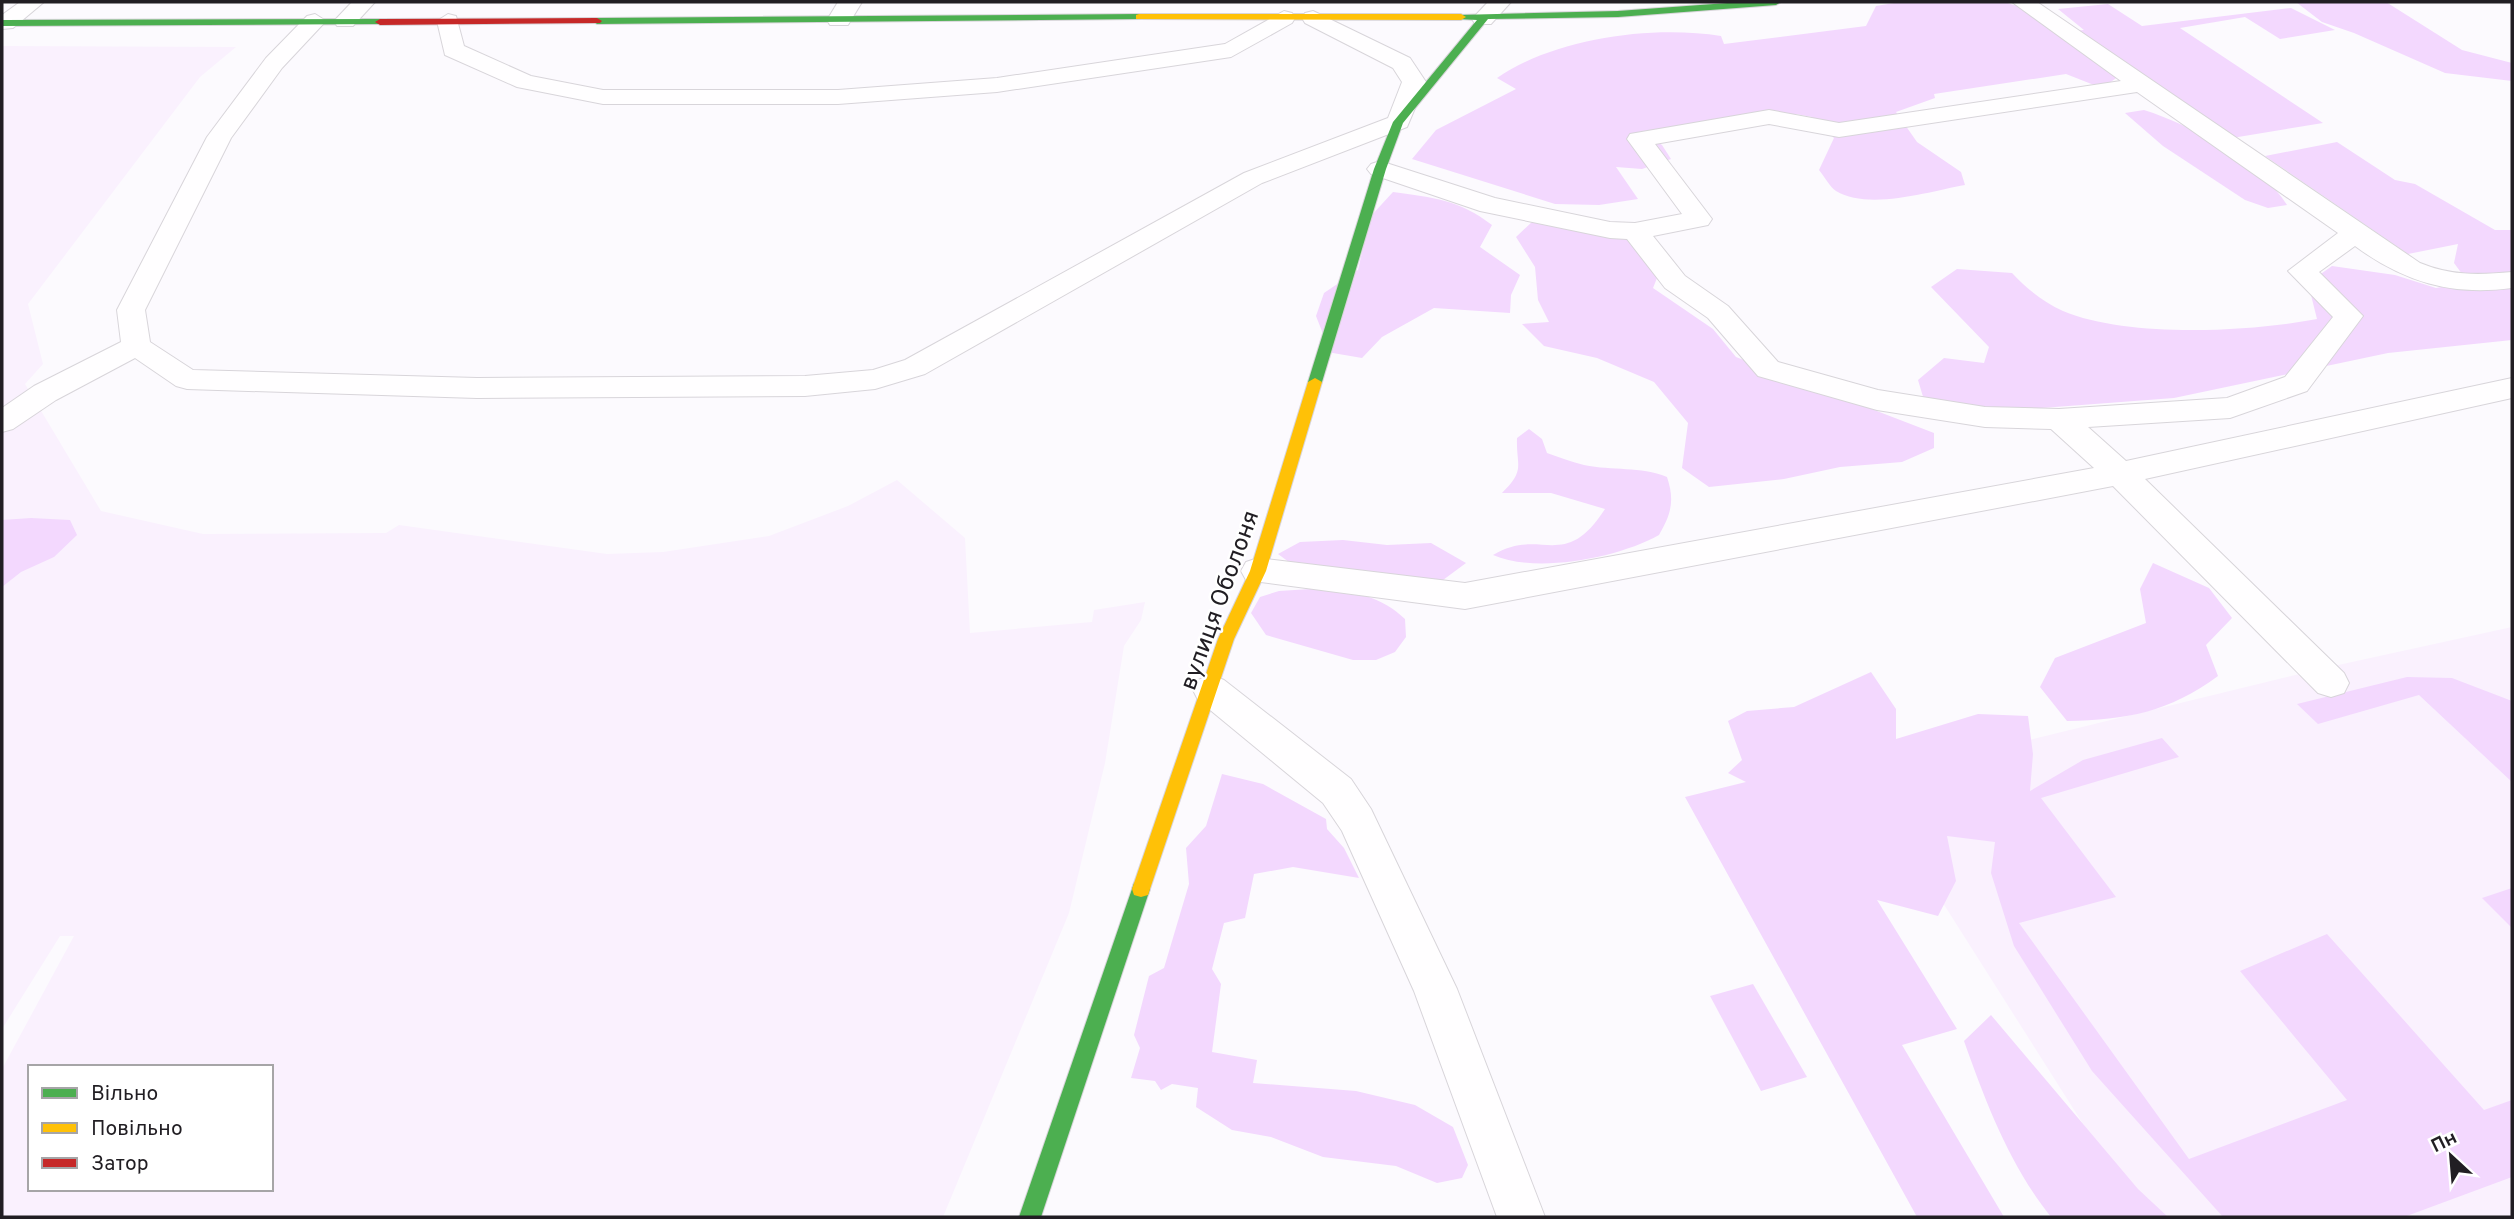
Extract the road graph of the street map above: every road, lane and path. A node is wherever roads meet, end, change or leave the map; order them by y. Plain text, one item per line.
1 (33, 2) edge
2 (364, 2) edge
3 (1500, 2) edge
4 (1776, 2) edge
5 (2022, 2) edge
6 (844, 11) edge
7 (1327, 13) edge
8 (1284, 18) junction
9 (1483, 19) junction
10 (315, 21) junction
11 (345, 21) junction
12 (447, 21) junction
13 (4, 23) edge
14 (2140, 85) junction
15 (1398, 122) junction
16 (1380, 169) junction
17 (1635, 231) junction
18 (2355, 233) junction
19 (2512, 281) edge
20 (136, 346) junction
21 (2512, 388) edge
22 (2059, 419) junction
23 (2, 422) edge
24 (2119, 471) junction
25 (1258, 571) junction
26 (2331, 682) dead end
27 (1211, 690) junction
28 (1030, 1217) edge
29 (1521, 1217) edge

1 - 13 lane
2 - 11 lane
3 - 9 lane
4 - 9 main road
5 - 14 lane
6 - 8 main road
6 - 12 main road
7 - 8 main road
7 - 9 main road
7 - 15 lane
8 - 12 lane
9 - 15 main road, вулиця Оболоня
10 - 11 main road
10 - 13 main road
10 - 20 lane
11 - 12 main road
14 - 17 lane
14 - 18 lane
15 - 16 main road, вулиця Оболоня
15 - 20 lane
16 - 17 lane
16 - 25 main road, вулиця Оболоня
17 - 22 lane
18 - 19 lane
18 - 22 lane
20 - 23 lane
21 - 24 lane
22 - 24 lane
24 - 25 lane
24 - 26 lane
25 - 27 main road, вулиця Оболоня
27 - 28 main road, вулиця Оболоня
27 - 29 lane

